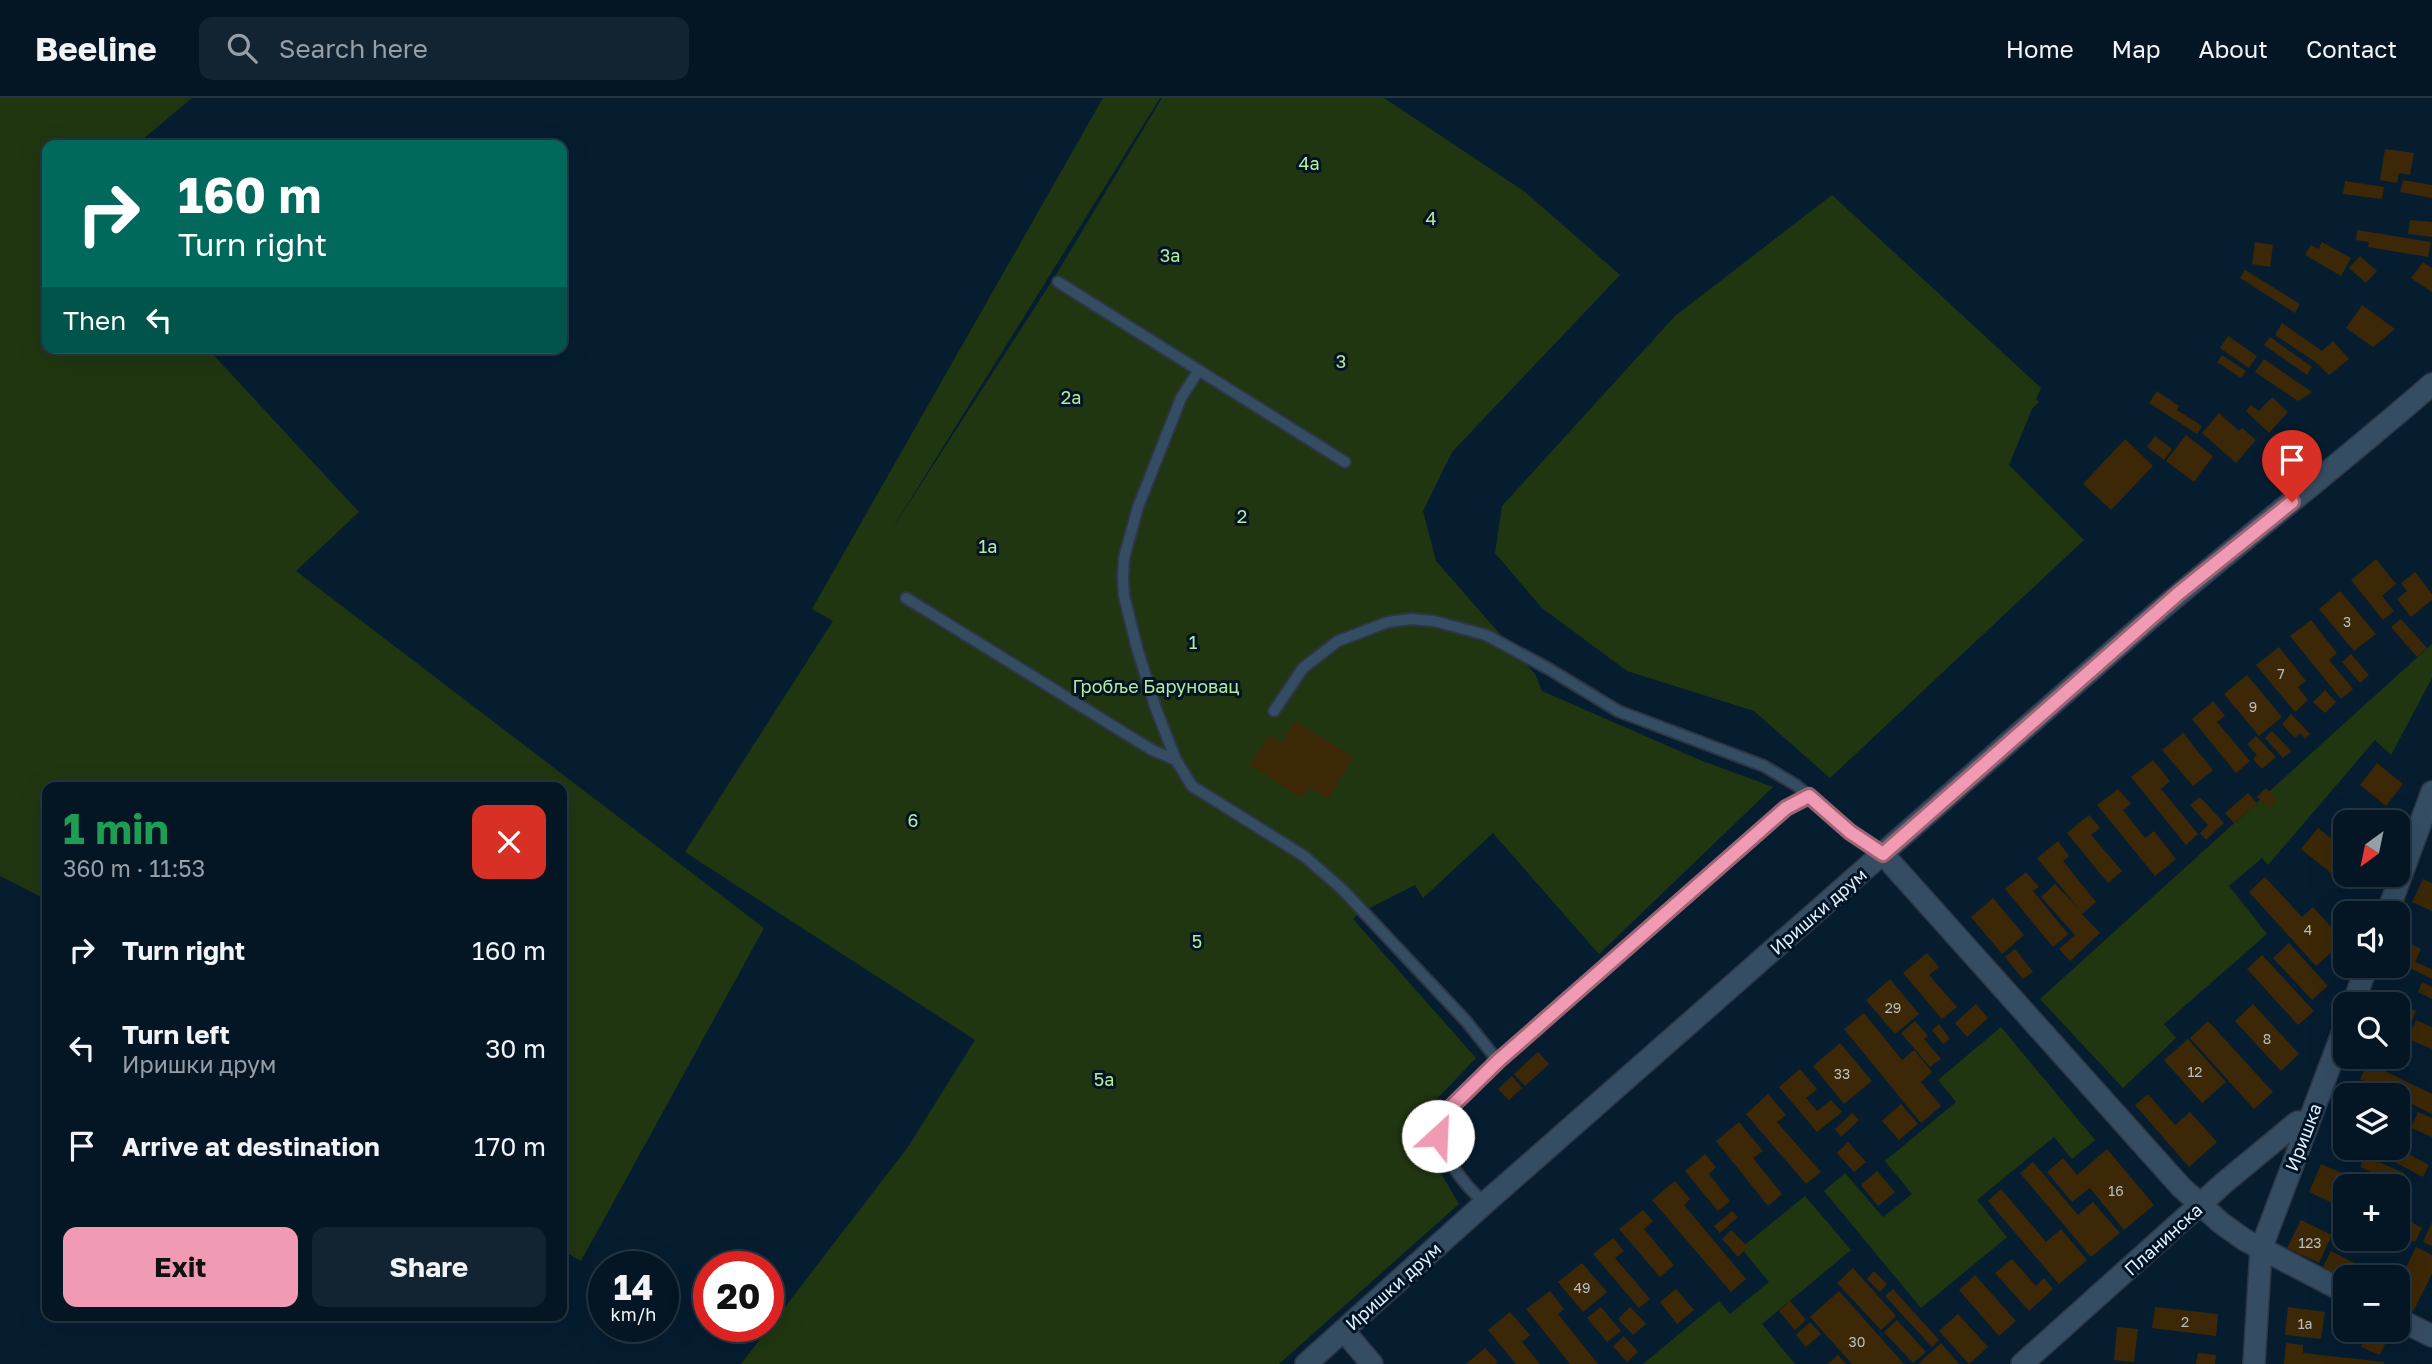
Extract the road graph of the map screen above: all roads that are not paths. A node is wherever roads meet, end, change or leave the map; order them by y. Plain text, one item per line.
1 (1058, 282) dead end
2 (1199, 370) junction
3 (2432, 384) edge
4 (1345, 462) dead end
5 (906, 598) dead end
6 (1274, 711) dead end
7 (1176, 760) junction
8 (2432, 792) edge
9 (1809, 796) junction
10 (1883, 854) junction
11 (2392, 901) edge
12 (2333, 1058) edge
13 (1498, 1061) junction
14 (2308, 1125) junction
15 (1485, 1203) junction
16 (2200, 1205) junction
17 (2261, 1249) junction
18 (2333, 1286) edge
19 (2410, 1325) edge
20 (1344, 1331) junction
21 (2432, 1336) edge
22 (1307, 1364) edge
23 (1372, 1364) edge
24 (2022, 1364) edge
25 (2254, 1364) edge

1 - 2 lane
2 - 4 lane
2 - 7 lane
3 - 10 street, Иришки друм
5 - 7 lane
6 - 9 lane
7 - 13 lane
8 - 11 street
9 - 10 lane
9 - 13 lane
10 - 15 street, Иришки друм
10 - 16 street
12 - 14 street, Иришка
13 - 15 lane
14 - 16 street, Планинска
14 - 17 street, Иришка
15 - 20 street, Иришки друм
16 - 17 street
16 - 24 street, Планинска
17 - 18 street
17 - 25 street, Иришка
19 - 21 street
20 - 22 street, Иришки друм
20 - 23 street

